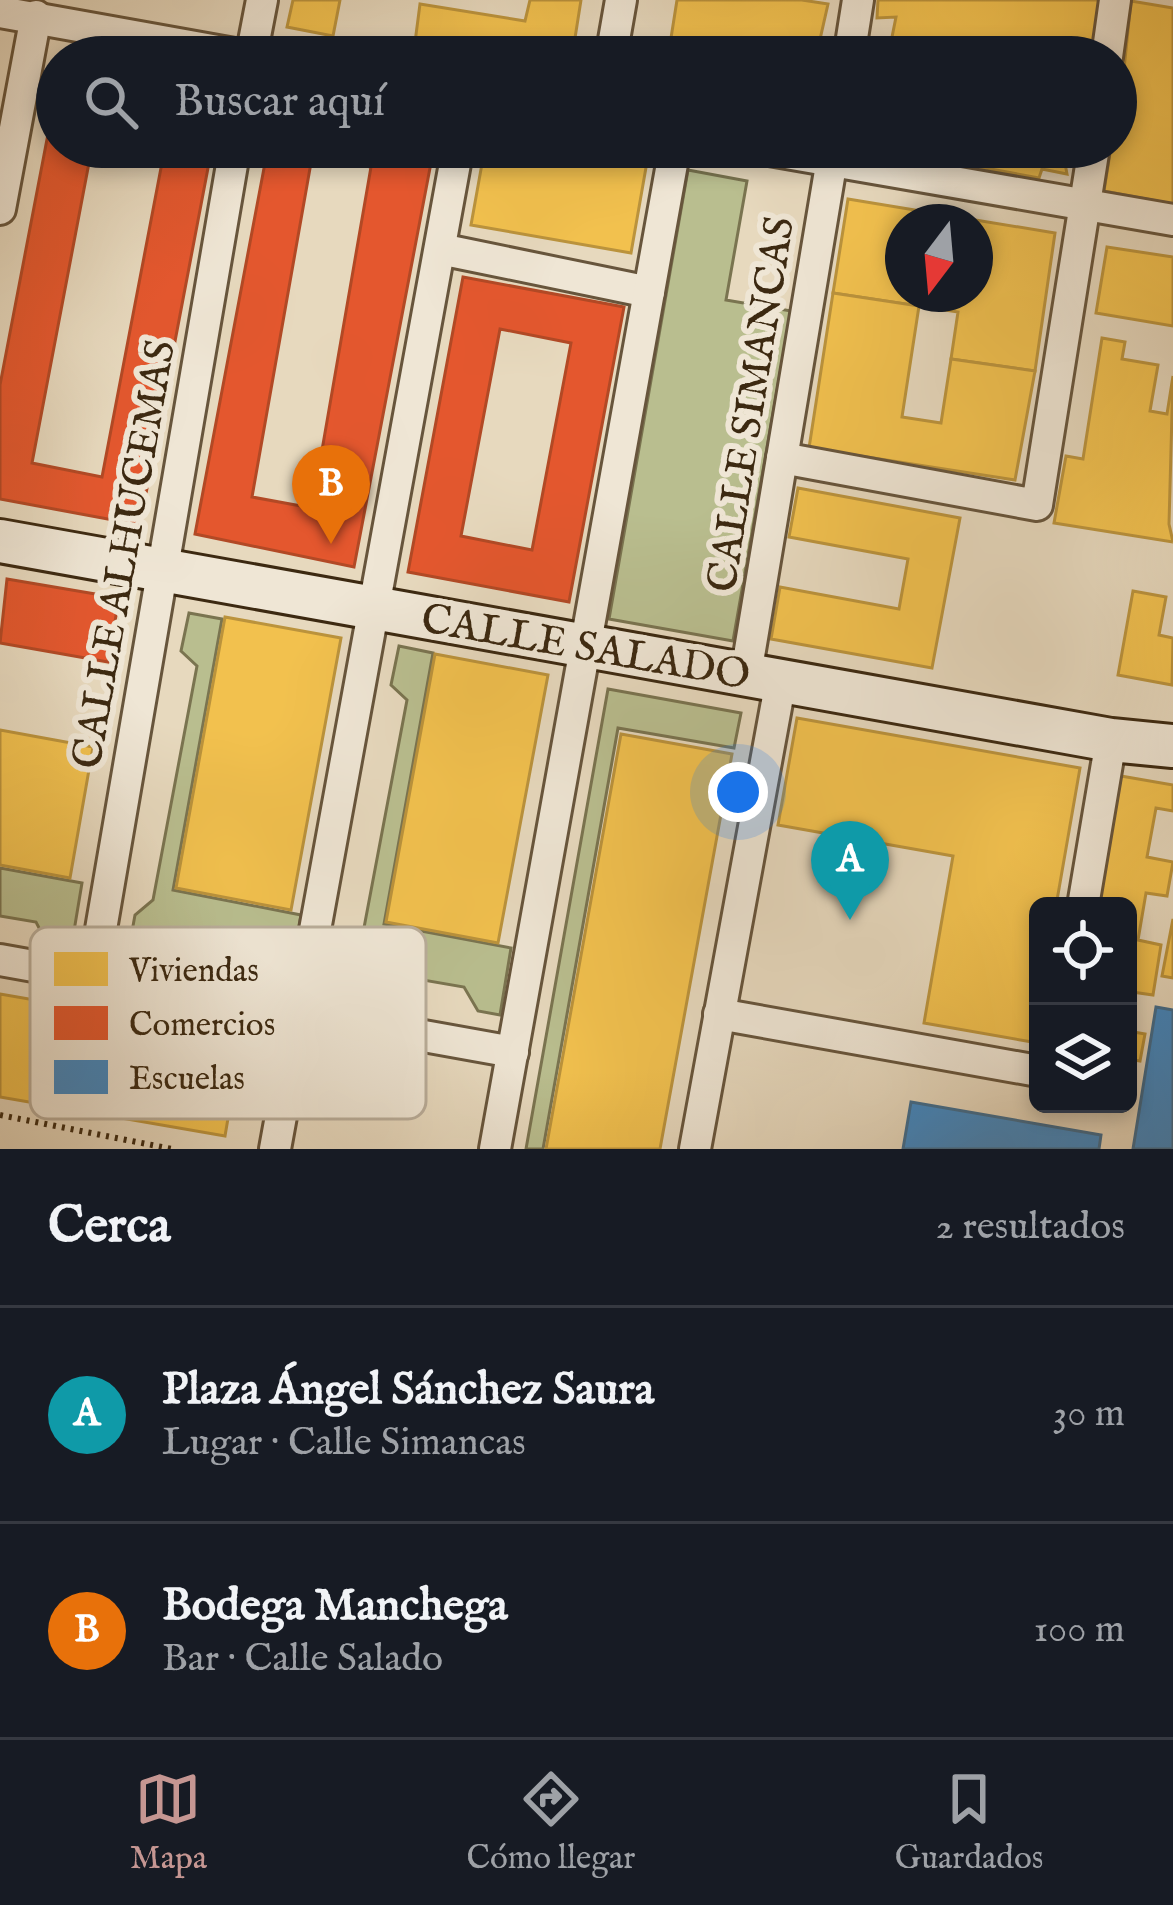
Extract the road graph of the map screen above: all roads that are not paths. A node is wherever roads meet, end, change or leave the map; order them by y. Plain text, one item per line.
1 (262, 0) edge
2 (621, 0) edge
3 (858, 0) edge
4 (1115, 0) edge
5 (45, 8) edge
6 (0, 12) edge
7 (163, 36) edge
8 (255, 36) edge
9 (615, 36) edge
10 (852, 36) edge
11 (1110, 36) edge
12 (36, 48) edge
13 (231, 168) edge
14 (454, 168) edge
15 (671, 168) edge
16 (830, 168) edge
17 (900, 168) edge
18 (1091, 168) edge
19 (1085, 206) junction
20 (0, 209) edge
21 (1173, 220) edge
22 (440, 248) junction
23 (649, 292) junction
24 (782, 458) junction
25 (0, 541) edge
26 (162, 570) junction
27 (376, 608) junction
28 (585, 645) junction
29 (764, 677) junction
30 (1111, 740) junction
31 (1173, 746) edge
32 (1085, 897) edge
33 (101, 927) edge
34 (316, 927) edge
35 (0, 960) edge
36 (30, 965) edge
37 (719, 1014) junction
38 (426, 1036) edge
39 (512, 1052) junction
40 (1029, 1069) edge
41 (281, 1119) edge
42 (275, 1149) edge
43 (495, 1149) edge
44 (694, 1149) edge

1 - 8 street
2 - 9 street
3 - 10 street
4 - 11 street
5 - 6 street
5 - 7 street
12 - 20 street
13 - 26 street, CALLE ALHUCEMAS
14 - 22 street
15 - 23 street
16 - 24 street, CALLE SIMANCAS
17 - 19 street
18 - 19 street
19 - 21 street
19 - 24 street
22 - 23 street
22 - 27 street
23 - 28 street
24 - 29 street, CALLE SIMANCAS
25 - 26 street, CALLE SALADO
26 - 27 street, CALLE SALADO
26 - 33 street, CALLE ALHUCEMAS
27 - 28 street, CALLE SALADO
27 - 34 street
28 - 29 street, CALLE SALADO
28 - 39 street
29 - 30 street, CALLE SALADO
29 - 37 street, CALLE SIMANCAS
30 - 31 street, CALLE SALADO
30 - 32 street
35 - 36 street
37 - 40 street
37 - 44 street, CALLE SIMANCAS
38 - 39 street
39 - 43 street
41 - 42 street

